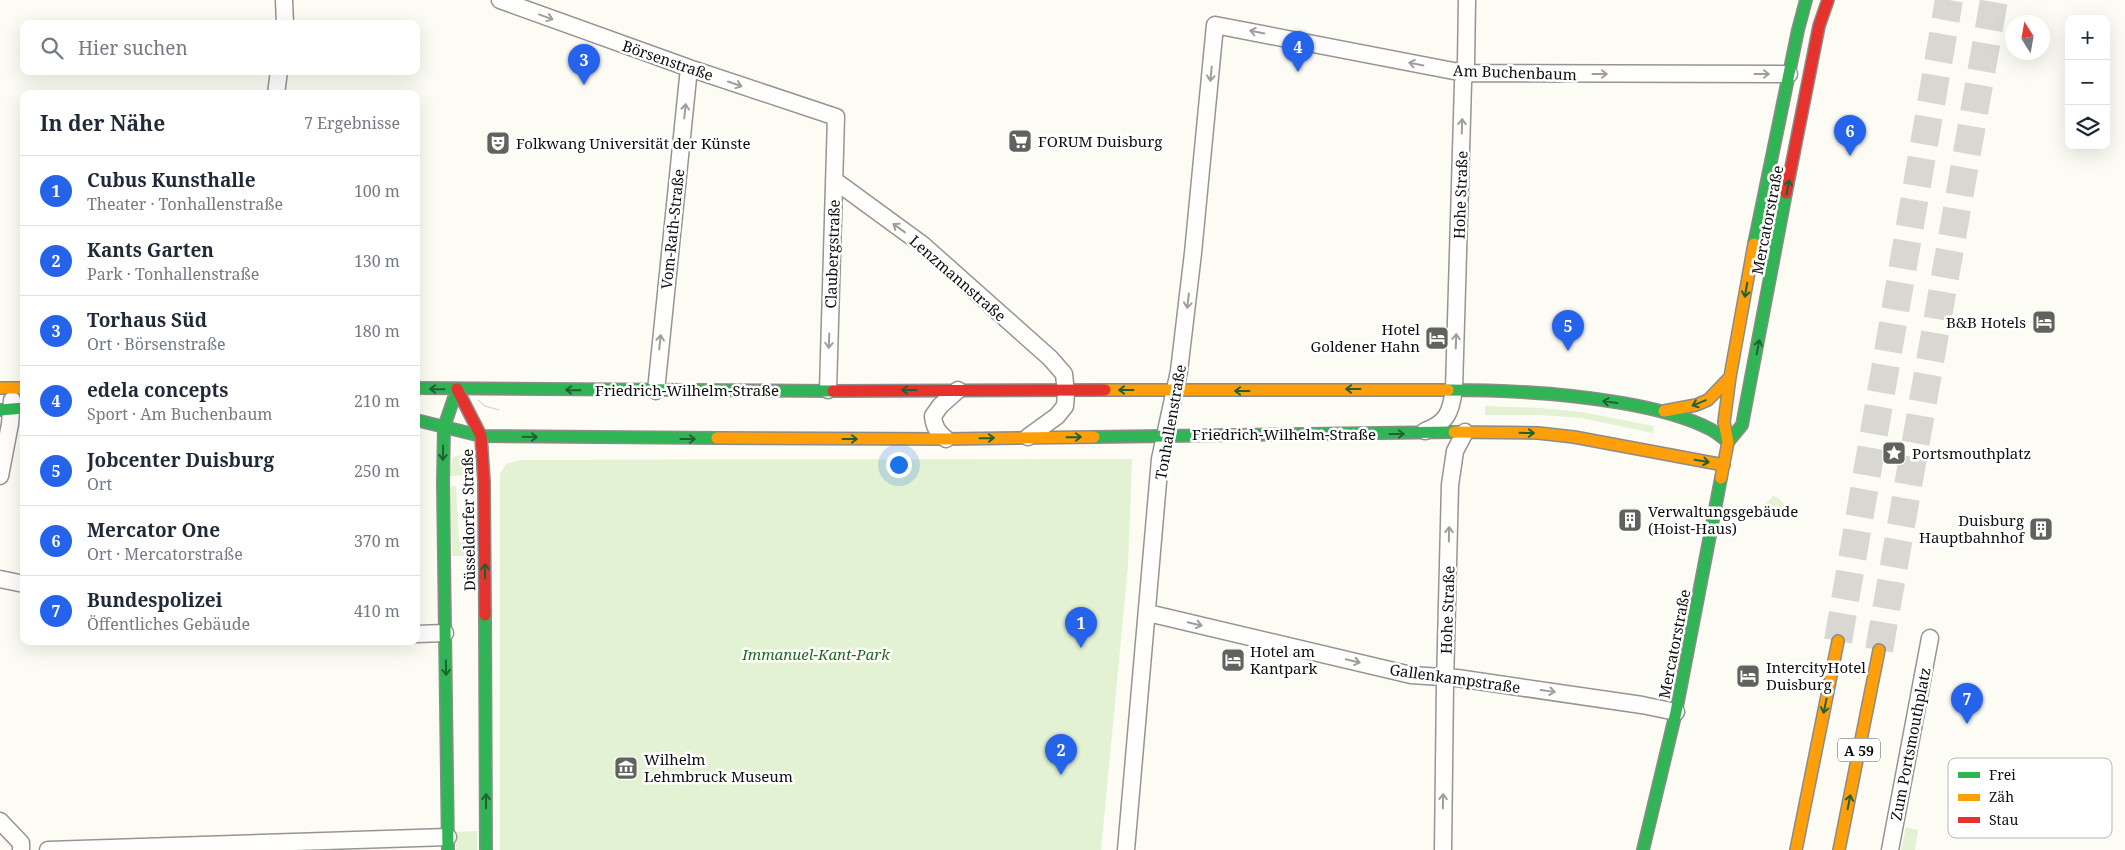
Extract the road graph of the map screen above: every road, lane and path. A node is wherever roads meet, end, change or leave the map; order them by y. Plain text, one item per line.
1 (284, 0) edge
2 (500, 0) edge
3 (1467, 0) edge
4 (1806, 0) edge
5 (1828, 0) edge
6 (285, 20) edge
7 (1215, 25) joint
8 (689, 68) junction
9 (1464, 73) junction
10 (1789, 74) junction
11 (278, 75) edge
12 (277, 90) edge
13 (836, 118) joint
14 (834, 180) junction
15 (1730, 377) junction
16 (12, 388) edge
17 (420, 388) edge
18 (457, 389) junction
19 (1066, 389) junction
20 (828, 390) junction
21 (958, 390) junction
22 (1175, 390) junction
23 (1454, 390) junction
24 (656, 391) junction
25 (12, 409) edge
26 (1658, 411) junction
27 (420, 421) edge
28 (444, 427) junction
29 (1471, 432) junction
30 (1419, 433) junction
31 (481, 436) junction
32 (1166, 436) junction
33 (1028, 437) junction
34 (946, 439) junction
35 (1728, 442) junction
36 (1724, 465) junction
37 (0, 476) edge
38 (0, 579) edge
39 (20, 583) edge
40 (1148, 613) junction
41 (445, 633) junction
42 (420, 634) edge
43 (1930, 638) dead end
44 (1838, 641) tunnel mouth
45 (1879, 650) tunnel mouth
46 (1445, 677) junction
47 (1676, 712) junction
48 (0, 822) edge
49 (448, 844) edge
50 (21, 846) edge
51 (48, 850) edge
52 (486, 850) edge
53 (1126, 850) edge
54 (1443, 850) edge
55 (1643, 850) edge
56 (1796, 850) edge
57 (1839, 850) edge
58 (1890, 850) edge

1 - 6 street
2 -> 8 street, Börsenstraße
3 - 9 street, Hohe Straße
4 - 10 main road, Mercatorstraße
35 -> 5 main road, Mercatorstraße
9 -> 7 street, Am Buchenbaum
7 -> 22 street, Tonhallenstraße
8 -> 13 street, Börsenstraße
24 -> 8 street, Vom-Rath-Straße
9 -> 10 street, Am Buchenbaum
23 -> 9 street, Hohe Straße
10 -> 15 main road, Mercatorstraße
11 - 12 street
13 - 14 street, Claubergstraße
19 -> 14 street, Lenzmannstraße
14 -> 20 street, Claubergstraße
15 -> 26 main road, Friedrich-Wilhelm-Straße
15 - 35 main road, Mercatorstraße
16 - 25 street
18 -> 17 main road, Friedrich-Wilhelm-Straße
24 -> 18 main road, Friedrich-Wilhelm-Straße
18 - 28 main road, Düsseldorfer Straße
18 - 31 main road, Düsseldorfer Straße
19 - 21 main road, Friedrich-Wilhelm-Straße
22 -> 19 main road, Friedrich-Wilhelm-Straße
19 - 33 street
21 -> 20 main road, Friedrich-Wilhelm-Straße
20 - 24 main road, Friedrich-Wilhelm-Straße
21 - 34 street
23 -> 22 main road, Friedrich-Wilhelm-Straße
22 - 32 street, Tonhallenstraße
26 -> 23 main road, Friedrich-Wilhelm-Straße
23 - 30 street, Friedrich-Wilhelm-Straße
25 - 37 street
26 - 35 main road, Friedrich-Wilhelm-Straße
27 - 28 main road, Friedrich-Wilhelm-Straße
28 - 31 main road, Friedrich-Wilhelm-Straße
28 -> 41 main road, Düsseldorfer Straße
29 - 30 main road, Friedrich-Wilhelm-Straße
29 -> 36 main road, Friedrich-Wilhelm-Straße
46 -> 29 street, Hohe Straße
32 -> 30 main road, Friedrich-Wilhelm-Straße
31 -> 34 main road, Friedrich-Wilhelm-Straße
52 -> 31 main road, Düsseldorfer Straße
33 -> 32 main road, Friedrich-Wilhelm-Straße
32 - 40 street, Tonhallenstraße
34 -> 33 main road, Friedrich-Wilhelm-Straße
35 - 36 main road, Mercatorstraße
36 - 47 main road, Mercatorstraße
38 - 39 street
40 -> 46 street, Gallenkampstraße
40 - 53 street, Tonhallenstraße
41 - 42 street
41 -> 49 main road, Düsseldorfer Straße
43 - 58 street, Zum Portsmouthplatz
44 -> 56 main road, A 59
57 -> 45 main road, A 59
46 -> 47 street, Gallenkampstraße
54 -> 46 street, Hohe Straße
47 - 55 main road, Mercatorstraße
48 - 50 street
49 - 51 street

